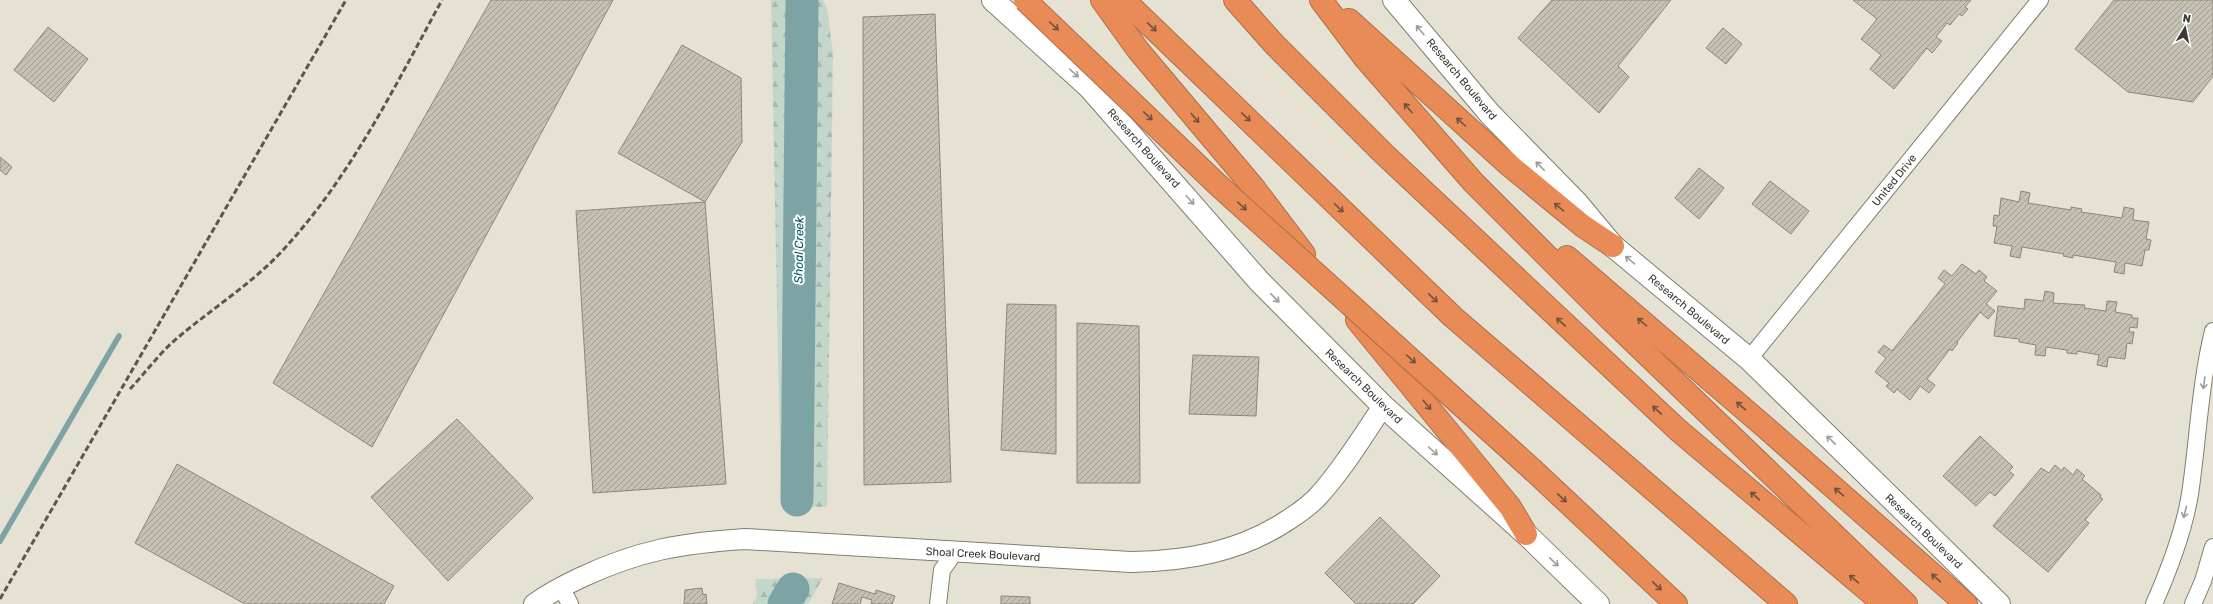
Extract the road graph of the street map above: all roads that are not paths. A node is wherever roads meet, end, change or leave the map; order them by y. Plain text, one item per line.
1 (993, 0) edge
2 (1025, 0) edge
3 (1102, 0) edge
4 (1124, 0) edge
5 (1235, 0) edge
6 (1321, 0) edge
7 (1328, 0) edge
8 (1394, 0) edge
9 (2040, 0) edge
10 (1433, 137) junction
11 (1613, 246) junction
12 (2213, 331) edge
13 (1749, 359) junction
14 (1383, 406) junction
15 (1526, 534) junction
16 (2213, 547) edge
17 (955, 552) junction
18 (566, 596) edge
19 (534, 604) edge
20 (938, 604) edge
21 (1598, 604) edge
22 (1676, 604) edge
23 (1786, 604) edge
24 (1884, 604) edge
25 (1906, 604) edge
26 (1966, 604) edge
27 (1999, 604) edge
28 (2154, 604) edge
29 (2193, 604) edge

1 -> 14 main road, Research Boulevard
2 -> 22 highway, bridge
3 -> 15 highway
4 -> 23 highway
24 -> 5 highway
10 -> 6 highway
11 -> 7 highway
11 -> 8 main road, Research Boulevard
9 - 13 street, United Drive
10 - 25 highway
26 -> 10 highway
13 -> 11 main road, Research Boulevard
12 -> 28 street
27 -> 13 main road, Research Boulevard
14 -> 15 main road, Research Boulevard
14 - 17 street, Shoal Creek Boulevard
15 -> 21 main road, Research Boulevard
16 - 29 street
17 - 18 street, Shoal Creek Boulevard
17 - 20 street
18 - 19 street, Shoal Creek Boulevard

